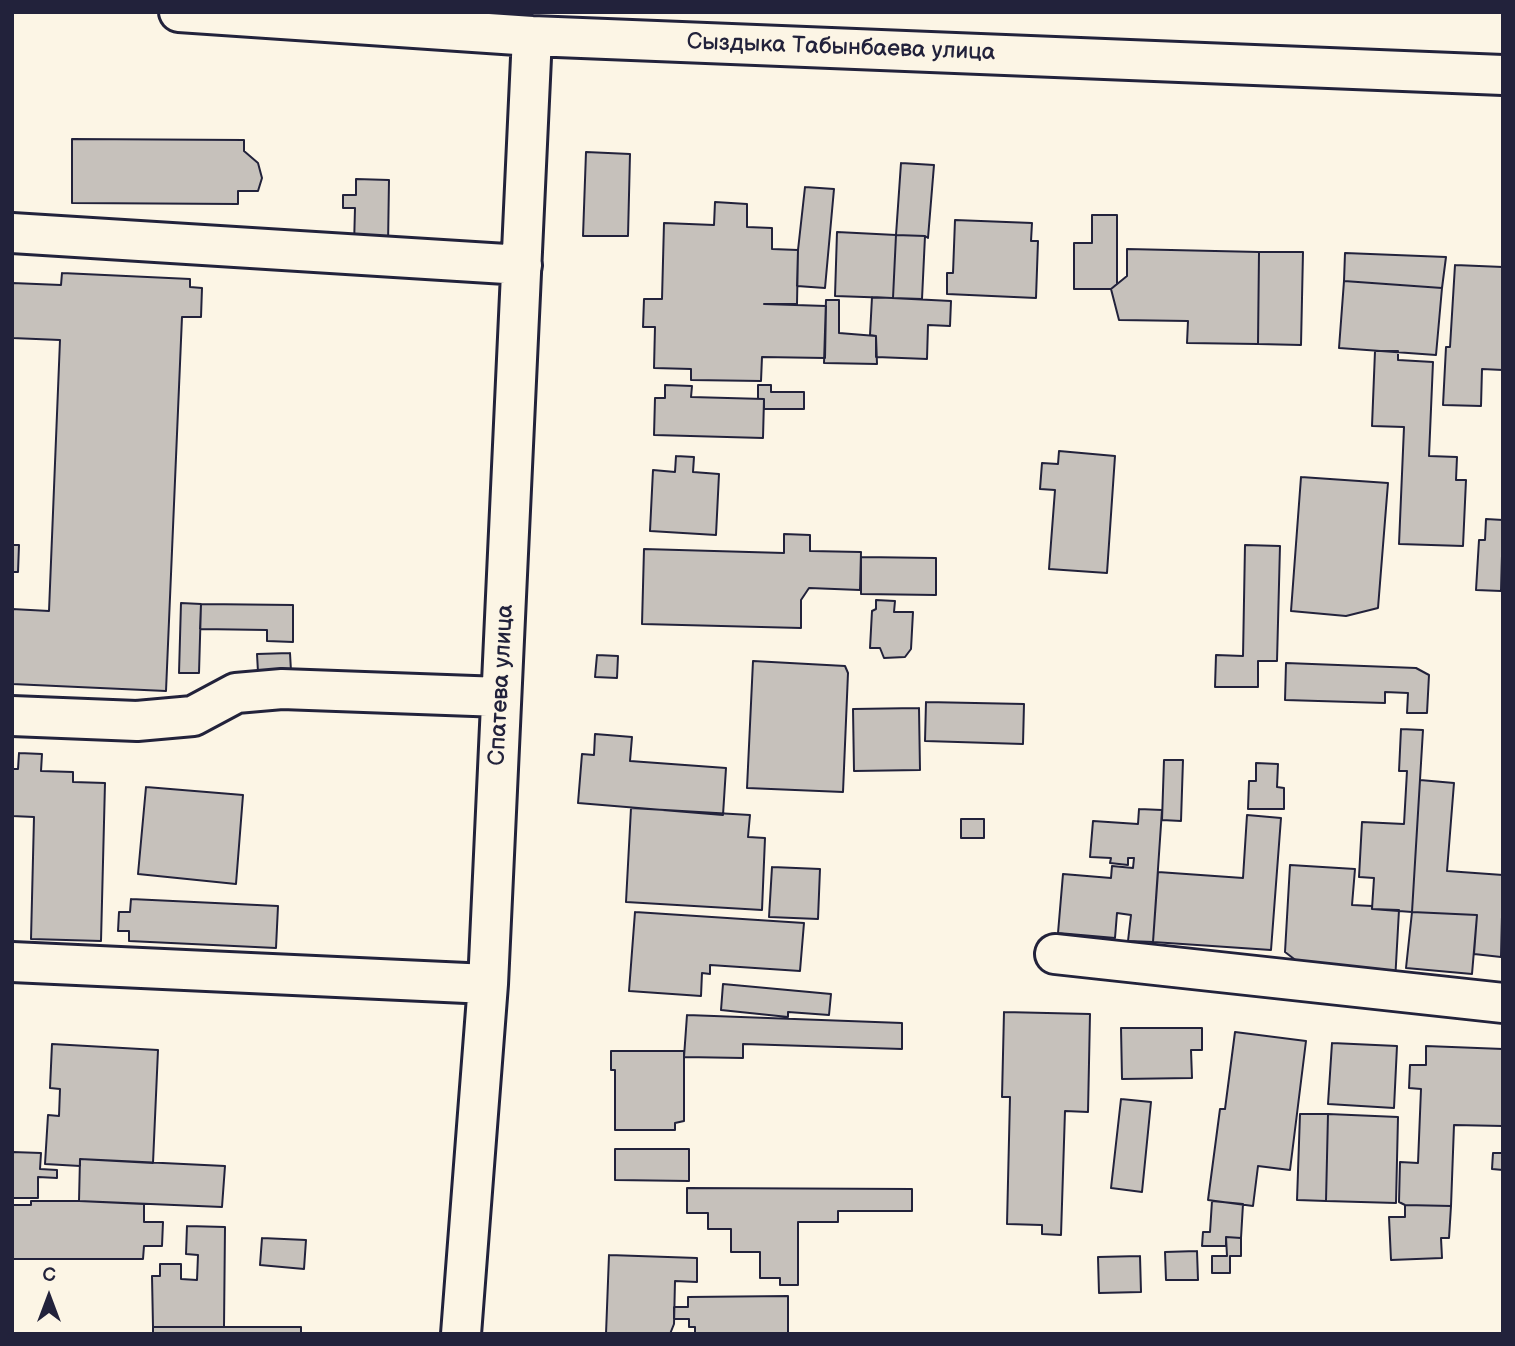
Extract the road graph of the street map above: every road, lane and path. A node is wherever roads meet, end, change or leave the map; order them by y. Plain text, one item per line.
1 (179, 12) edge
2 (356, 19) edge
3 (533, 36) junction
4 (1503, 75) edge
5 (12, 233) edge
6 (522, 265) junction
7 (501, 698) junction
8 (12, 716) edge
9 (1055, 954) dead end
10 (12, 962) edge
11 (488, 984) junction
12 (1503, 1003) edge
13 (461, 1334) edge

1 - 2 street, Сыздыка Табынбаева улица
2 - 3 street, Сыздыка Табынбаева улица
3 - 4 street, Сыздыка Табынбаева улица
3 - 6 street, Спатева улица
5 - 6 street
6 - 7 street, Спатева улица
7 - 8 street
7 - 11 street, Спатева улица
9 - 12 street
10 - 11 street
11 - 13 street, Спатева улица

